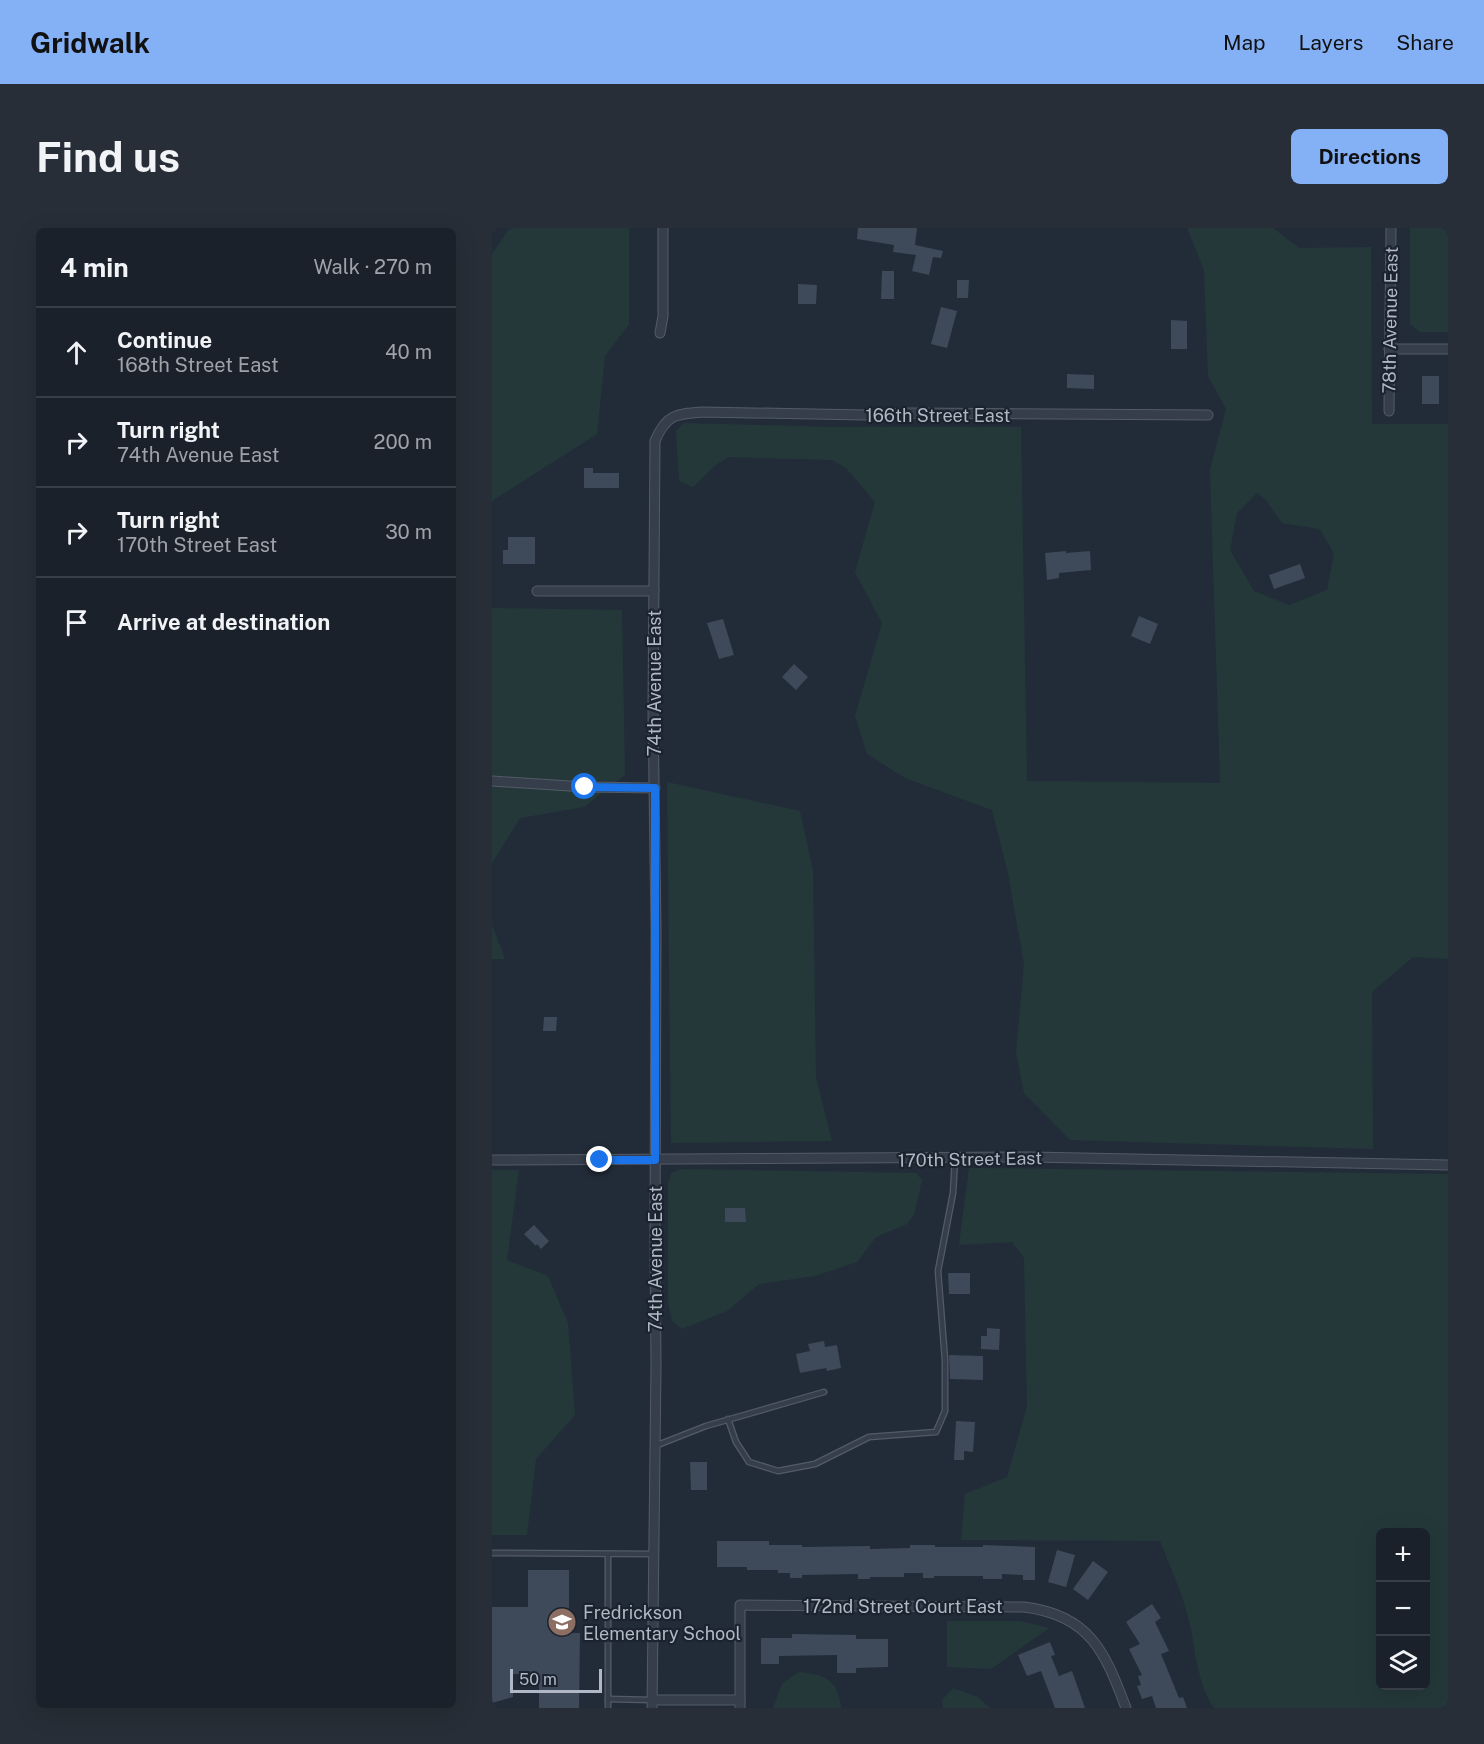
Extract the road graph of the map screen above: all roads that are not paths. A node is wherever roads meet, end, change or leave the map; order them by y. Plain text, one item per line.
1 (663, 228) edge
2 (1391, 228) edge
3 (660, 333) dead end
4 (1389, 349) junction
5 (1448, 350) edge
6 (1389, 411) dead end
7 (1208, 415) dead end
8 (670, 418) joint
9 (537, 591) dead end
10 (654, 591) junction
11 (492, 781) edge
12 (655, 788) junction
13 (955, 1159) junction
14 (492, 1160) edge
15 (655, 1160) junction
16 (1448, 1165) edge
17 (824, 1392) dead end
18 (728, 1419) junction
19 (655, 1446) junction
20 (492, 1553) edge
21 (608, 1554) junction
22 (653, 1554) junction
23 (608, 1699) junction
24 (652, 1704) edge
25 (740, 1704) edge
26 (608, 1708) edge
27 (1126, 1708) edge

1 - 3 street
2 - 4 street, 78th Avenue East
4 - 5 street
4 - 6 street, 78th Avenue East
7 - 8 street, 166th Street East
8 - 10 street, 74th Avenue East
9 - 10 street
10 - 12 street, 74th Avenue East
11 - 12 street
12 - 15 street, 74th Avenue East
13 - 15 street, 170th Street East
13 - 16 street, 170th Street East
13 - 18 lane
14 - 15 street, 170th Street East
15 - 19 street, 74th Avenue East
17 - 18 lane
18 - 19 lane
19 - 22 street, 74th Avenue East
20 - 21 lane
21 - 22 lane
21 - 23 lane
22 - 24 street, 74th Avenue East
23 - 24 lane
23 - 26 lane
24 - 25 street
25 - 27 street, 172nd Street Court East

